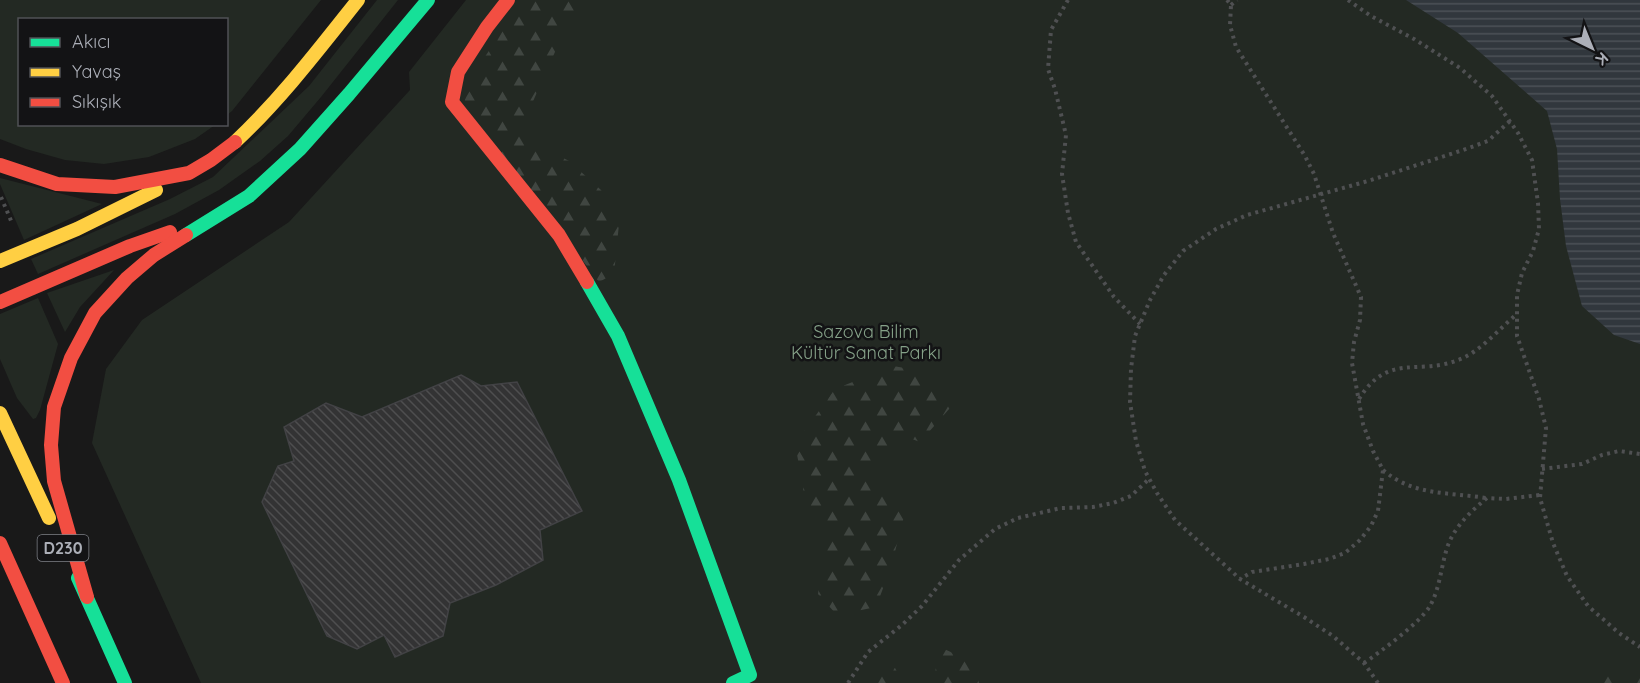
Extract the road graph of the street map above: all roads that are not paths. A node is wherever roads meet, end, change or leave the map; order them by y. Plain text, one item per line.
1 (358, 0) edge
2 (429, 0) edge
3 (508, 0) edge
4 (0, 165) edge
5 (189, 173) junction
6 (213, 218) junction
7 (0, 261) edge
8 (0, 302) edge
9 (0, 413) edge
10 (0, 543) edge
11 (87, 597) junction
12 (63, 683) edge
13 (125, 683) edge
14 (733, 683) edge

1 - 5 main road
2 - 6 main road
3 - 14 main road
4 - 5 main road
5 - 7 main road
6 - 8 main road
6 - 11 main road
9 - 11 main road, D230
10 - 12 main road, D230
11 - 13 main road, D230

